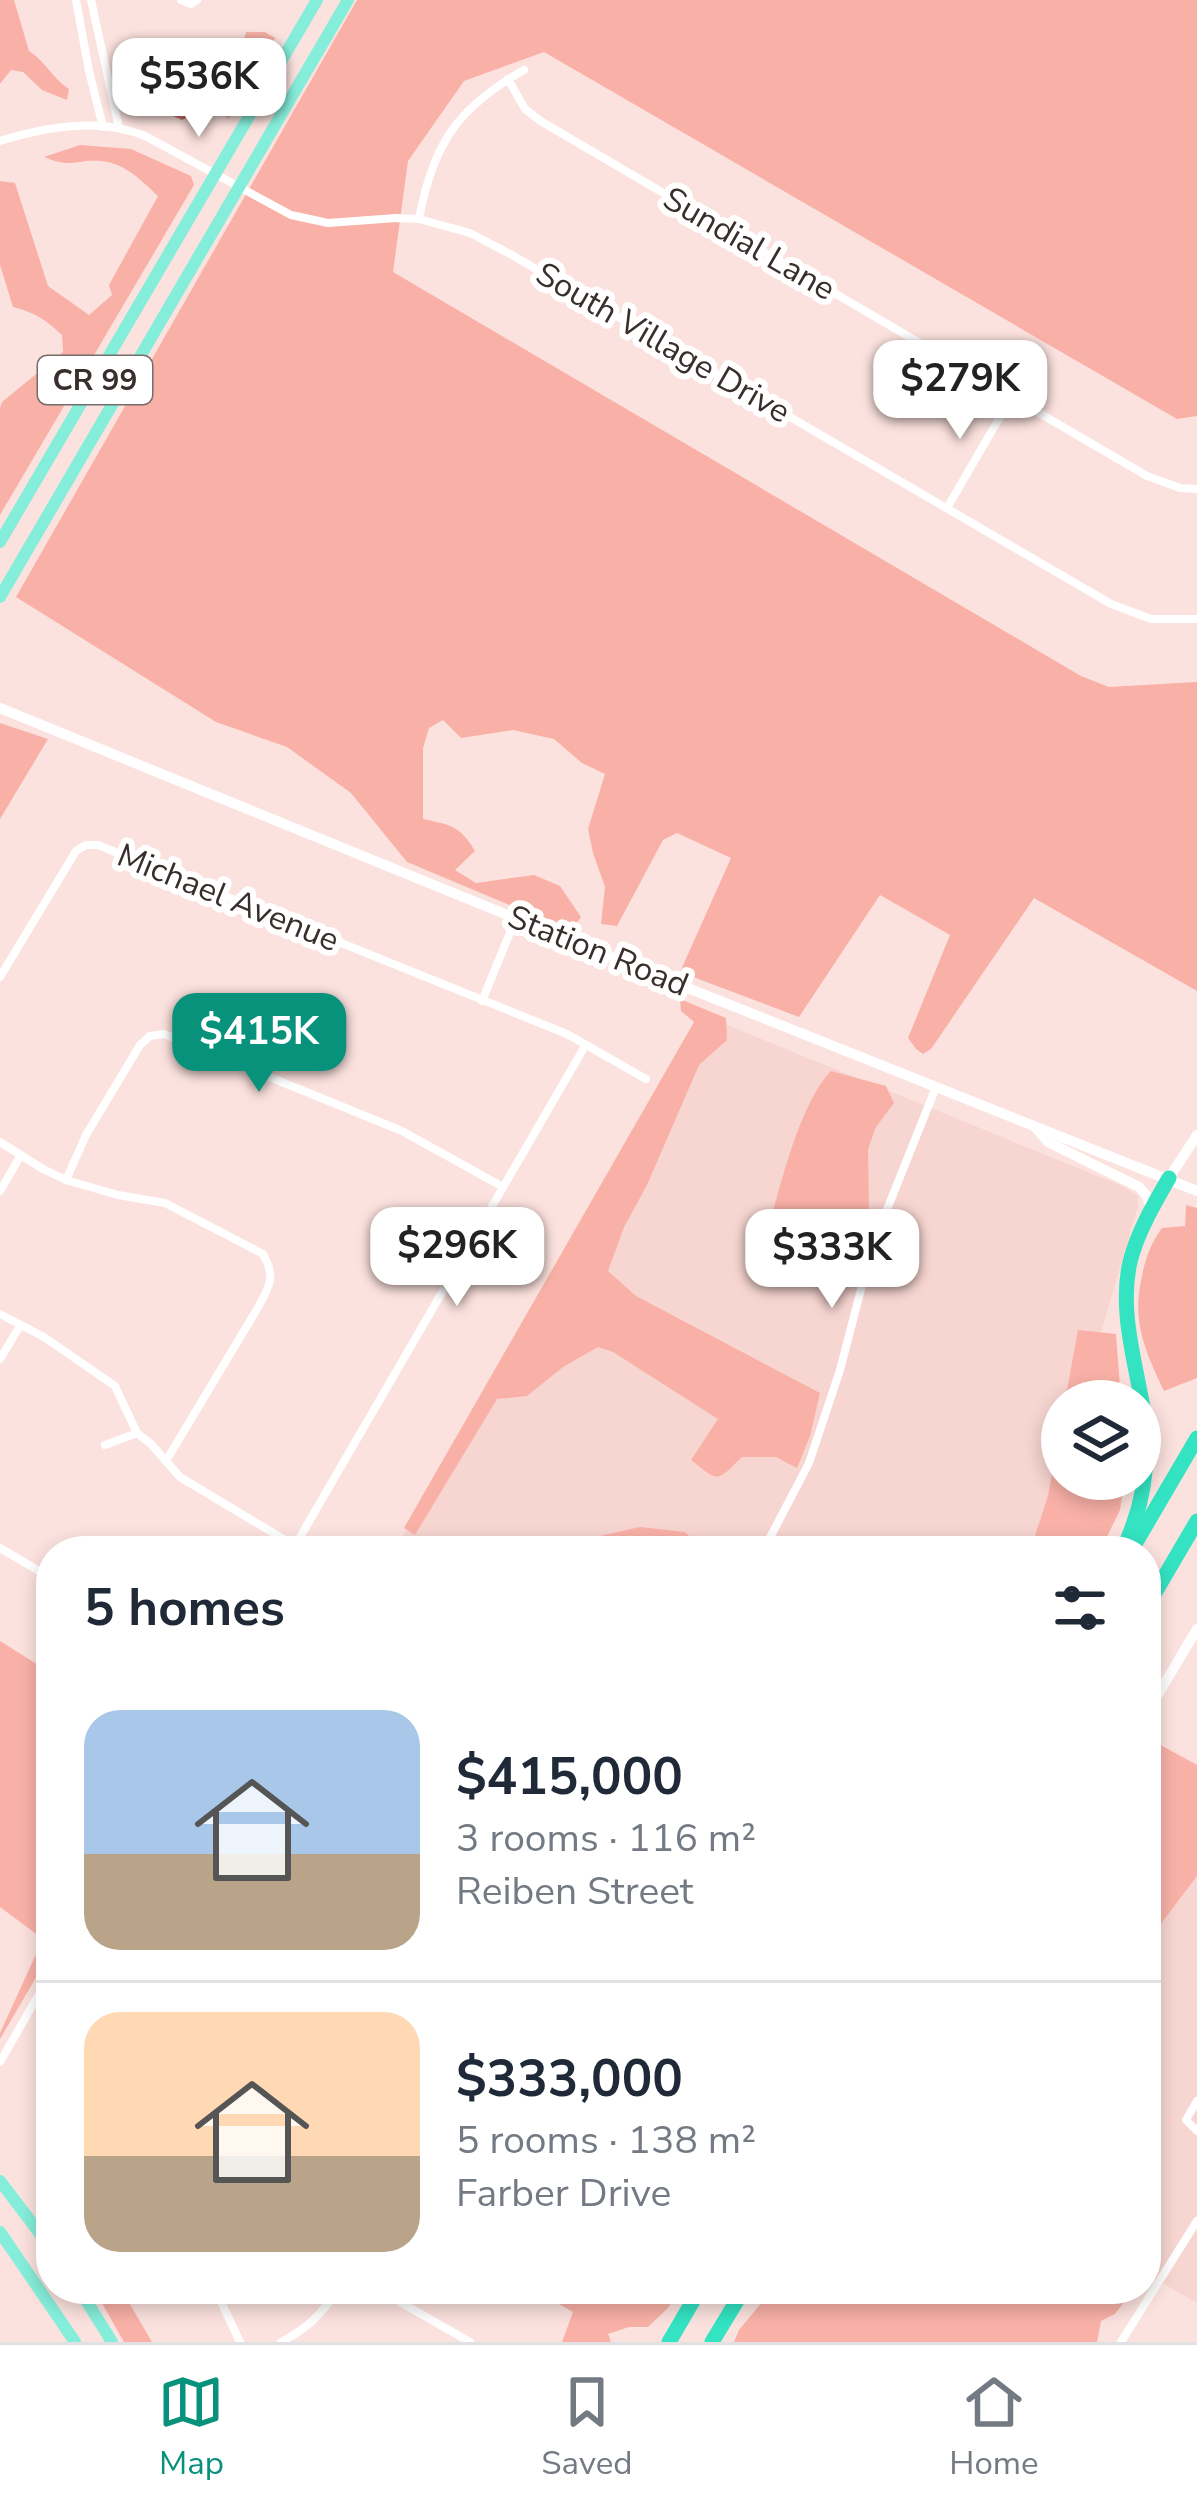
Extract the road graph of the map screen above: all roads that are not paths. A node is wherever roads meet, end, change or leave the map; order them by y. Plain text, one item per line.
1 (76, 0) edge
2 (91, 0) edge
3 (181, 0) edge
4 (197, 0) edge
5 (317, 0) edge
6 (348, 0) edge
7 (524, 70) dead end
8 (508, 79) junction
9 (104, 127) junction
10 (119, 128) junction
11 (0, 141) edge
12 (215, 175) junction
13 (239, 188) junction
14 (419, 220) junction
15 (1011, 398) junction
16 (1197, 489) edge
17 (947, 508) junction
18 (0, 542) edge
19 (0, 597) edge
20 (1197, 619) edge
21 (0, 708) edge
22 (516, 918) junction
23 (3, 965) edge
24 (0, 977) edge
25 (482, 1001) junction
26 (585, 1046) junction
27 (646, 1079) dead end
28 (936, 1086) junction
29 (1033, 1124) junction
30 (1197, 1135) edge
31 (0, 1142) edge
32 (21, 1155) junction
33 (1168, 1178) junction
34 (66, 1180) junction
35 (503, 1187) junction
36 (0, 1191) edge
37 (1197, 1191) edge
38 (1152, 1210) junction
39 (0, 1314) edge
40 (20, 1326) junction
41 (0, 1359) edge
42 (137, 1433) junction
43 (1197, 1438) edge
44 (105, 1445) dead end
45 (166, 1461) junction
46 (1197, 1522) edge
47 (274, 1536) edge
48 (300, 1536) edge
49 (771, 1536) edge
50 (1128, 1536) edge
51 (1140, 1536) edge
52 (0, 1548) edge
53 (36, 1569) edge
54 (1161, 1583) edge
55 (1197, 1629) edge
56 (1161, 1690) edge
57 (36, 1999) edge
58 (0, 2062) edge
59 (1197, 2101) edge
60 (1197, 2132) edge
61 (0, 2169) edge
62 (0, 2180) edge
63 (1197, 2221) edge
64 (36, 2225) edge
65 (36, 2227) edge
66 (0, 2232) edge
67 (0, 2244) edge
68 (32, 2276) junction
69 (1161, 2279) edge
70 (36, 2282) edge
71 (50, 2304) edge
72 (88, 2304) edge
73 (222, 2304) edge
74 (327, 2304) edge
75 (403, 2304) edge
76 (691, 2304) edge
77 (735, 2304) edge
78 (1145, 2304) edge
79 (1124, 2338) edge
80 (75, 2342) edge
81 (112, 2342) edge
82 (240, 2342) edge
83 (280, 2342) edge
84 (470, 2342) edge
85 (669, 2342) edge
86 (712, 2342) edge
87 (1139, 2342) edge

1 - 9 street
2 - 10 street
3 - 4 street
5 - 12 main road, CR 99
6 - 13 main road, CR 99
7 - 8 street
8 - 14 street
8 - 15 street, Sundial Lane
9 - 10 street, South Village Drive
9 - 11 street, South Village Drive
10 - 12 street, South Village Drive
12 - 13 street, South Village Drive
12 - 18 main road, CR 99
13 - 14 street, South Village Drive
13 - 19 main road, CR 99
14 - 17 street, South Village Drive
15 - 16 street, Sundial Lane
15 - 17 street
17 - 20 street, South Village Drive
21 - 22 main road, Station Road
22 - 25 street
22 - 28 main road, Station Road
23 - 24 street, Michael Avenue
23 - 25 street, Michael Avenue
25 - 26 street, Michael Avenue
26 - 27 street, Michael Avenue
26 - 35 street
28 - 29 main road, Station Road
28 - 49 street
29 - 33 main road, Station Road
29 - 38 main road
30 - 33 main road
31 - 32 street
32 - 34 street
32 - 36 street
33 - 37 main road, Station Road
33 - 38 highway
34 - 35 street
34 - 45 street
35 - 48 street
38 - 50 highway
39 - 40 street
40 - 41 street
40 - 42 street
42 - 44 street
42 - 45 street
43 - 51 highway
45 - 47 street
46 - 54 highway
52 - 53 street
55 - 56 main road
57 - 58 street
59 - 60 street
61 - 64 main road
62 - 65 main road
63 - 69 street
66 - 68 main road
67 - 68 main road
68 - 70 main road
71 - 80 main road
72 - 81 main road
73 - 82 street
74 - 83 street
75 - 84 street
76 - 85 highway
77 - 86 highway
78 - 79 street
79 - 87 street

